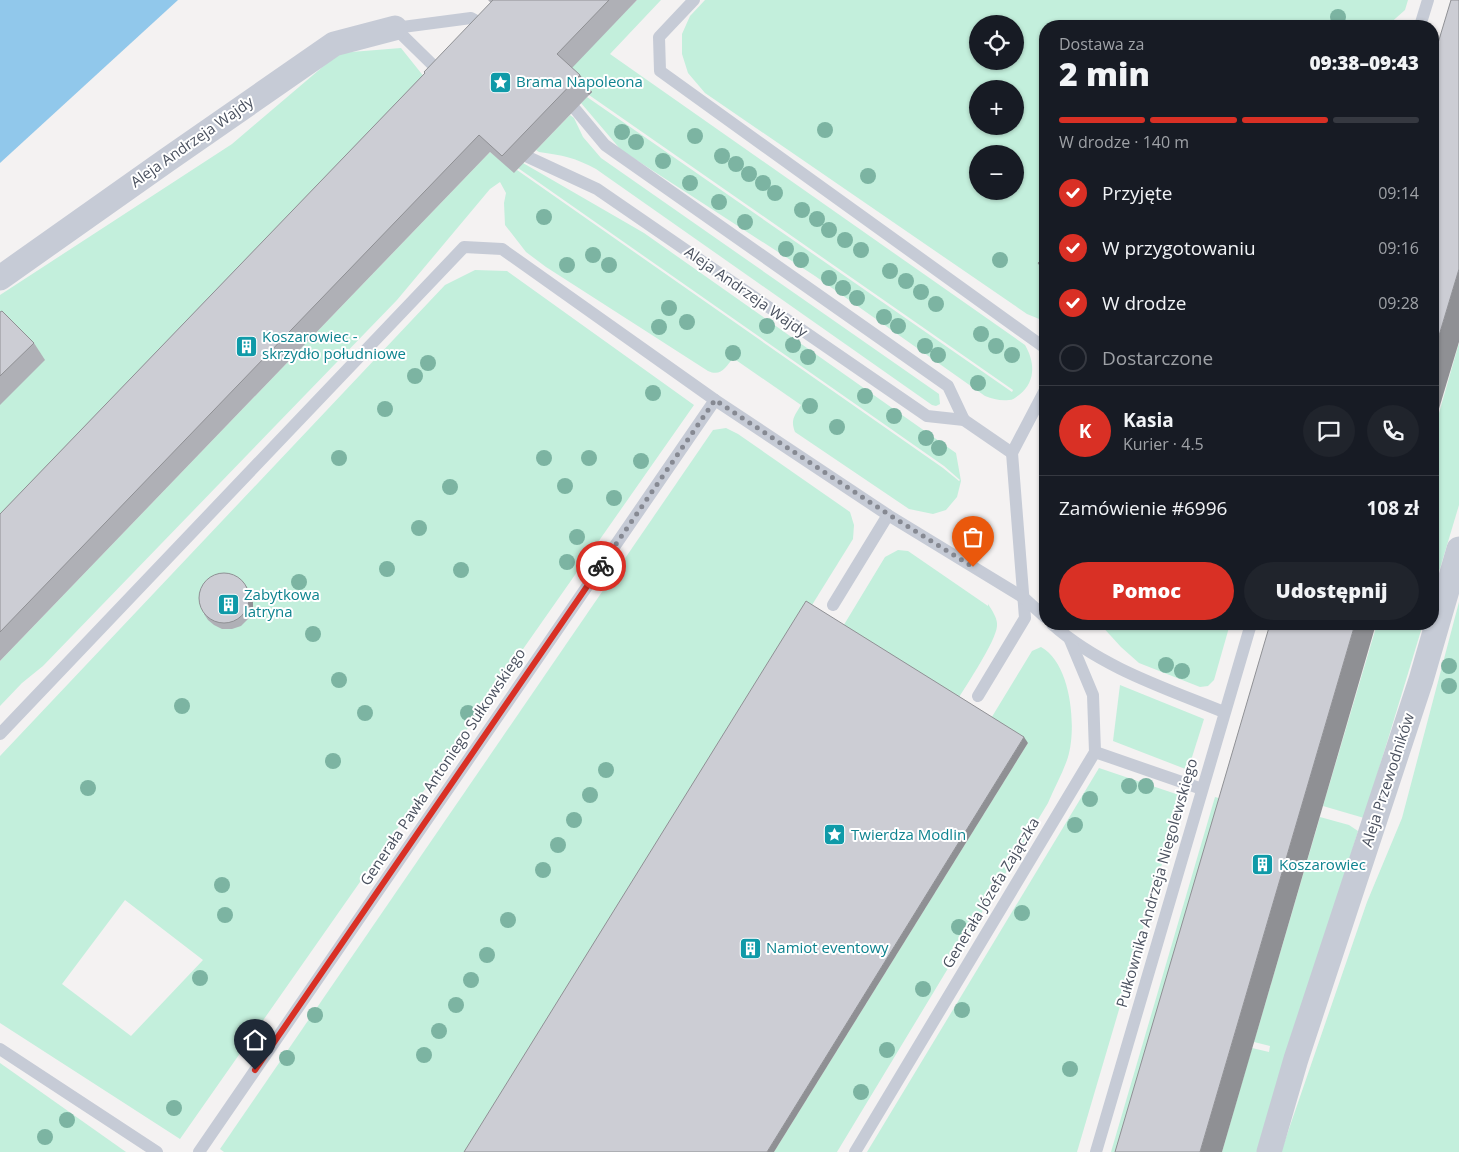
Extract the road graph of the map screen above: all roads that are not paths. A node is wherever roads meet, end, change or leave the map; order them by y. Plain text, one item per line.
1 (694, 0) edge
2 (1428, 0) edge
3 (1422, 20) edge
4 (395, 28) junction
5 (492, 29) edge
6 (446, 77) edge
7 (575, 109) dead end
8 (528, 157) dead end
9 (0, 278) edge
10 (1039, 344) edge
11 (715, 400) junction
12 (1039, 401) edge
13 (964, 420) junction
14 (1012, 453) junction
15 (888, 514) junction
16 (1459, 549) edge
17 (1024, 598) junction
18 (833, 605) dead end
19 (1039, 612) edge
20 (1439, 618) edge
21 (1059, 630) edge
22 (1248, 630) edge
23 (1436, 630) edge
24 (1070, 640) junction
25 (978, 696) dead end
26 (1224, 712) junction
27 (0, 734) edge
28 (1095, 752) junction
29 (1202, 788) junction
30 (0, 1049) edge
31 (157, 1152) edge
32 (198, 1152) edge
33 (855, 1152) edge
34 (1096, 1152) edge
35 (1269, 1152) edge

1 - 10 lane
2 - 3 lane
4 - 5 lane, Aleja Andrzeja Wajdy
4 - 6 lane
4 - 9 street, Aleja Andrzeja Wajdy
7 - 13 lane
8 - 13 lane, Aleja Andrzeja Wajdy
11 - 15 lane
11 - 27 lane
11 - 32 lane, Generała Pawła Antoniego Sułkowskiego
12 - 14 lane
13 - 14 lane, Aleja Andrzeja Wajdy
14 - 17 lane
15 - 17 lane
15 - 18 lane
16 - 20 street, Aleja Przewodników
17 - 19 lane
17 - 25 lane
21 - 24 lane
22 - 26 lane, Pułkownika Andrzeja Niegolewskiego
23 - 35 street, Aleja Przewodników
24 - 26 lane
24 - 28 lane
26 - 29 lane, Pułkownika Andrzeja Niegolewskiego
28 - 29 lane
28 - 33 lane, Generała Józefa Zajączka
29 - 34 lane, Pułkownika Andrzeja Niegolewskiego
30 - 31 lane

